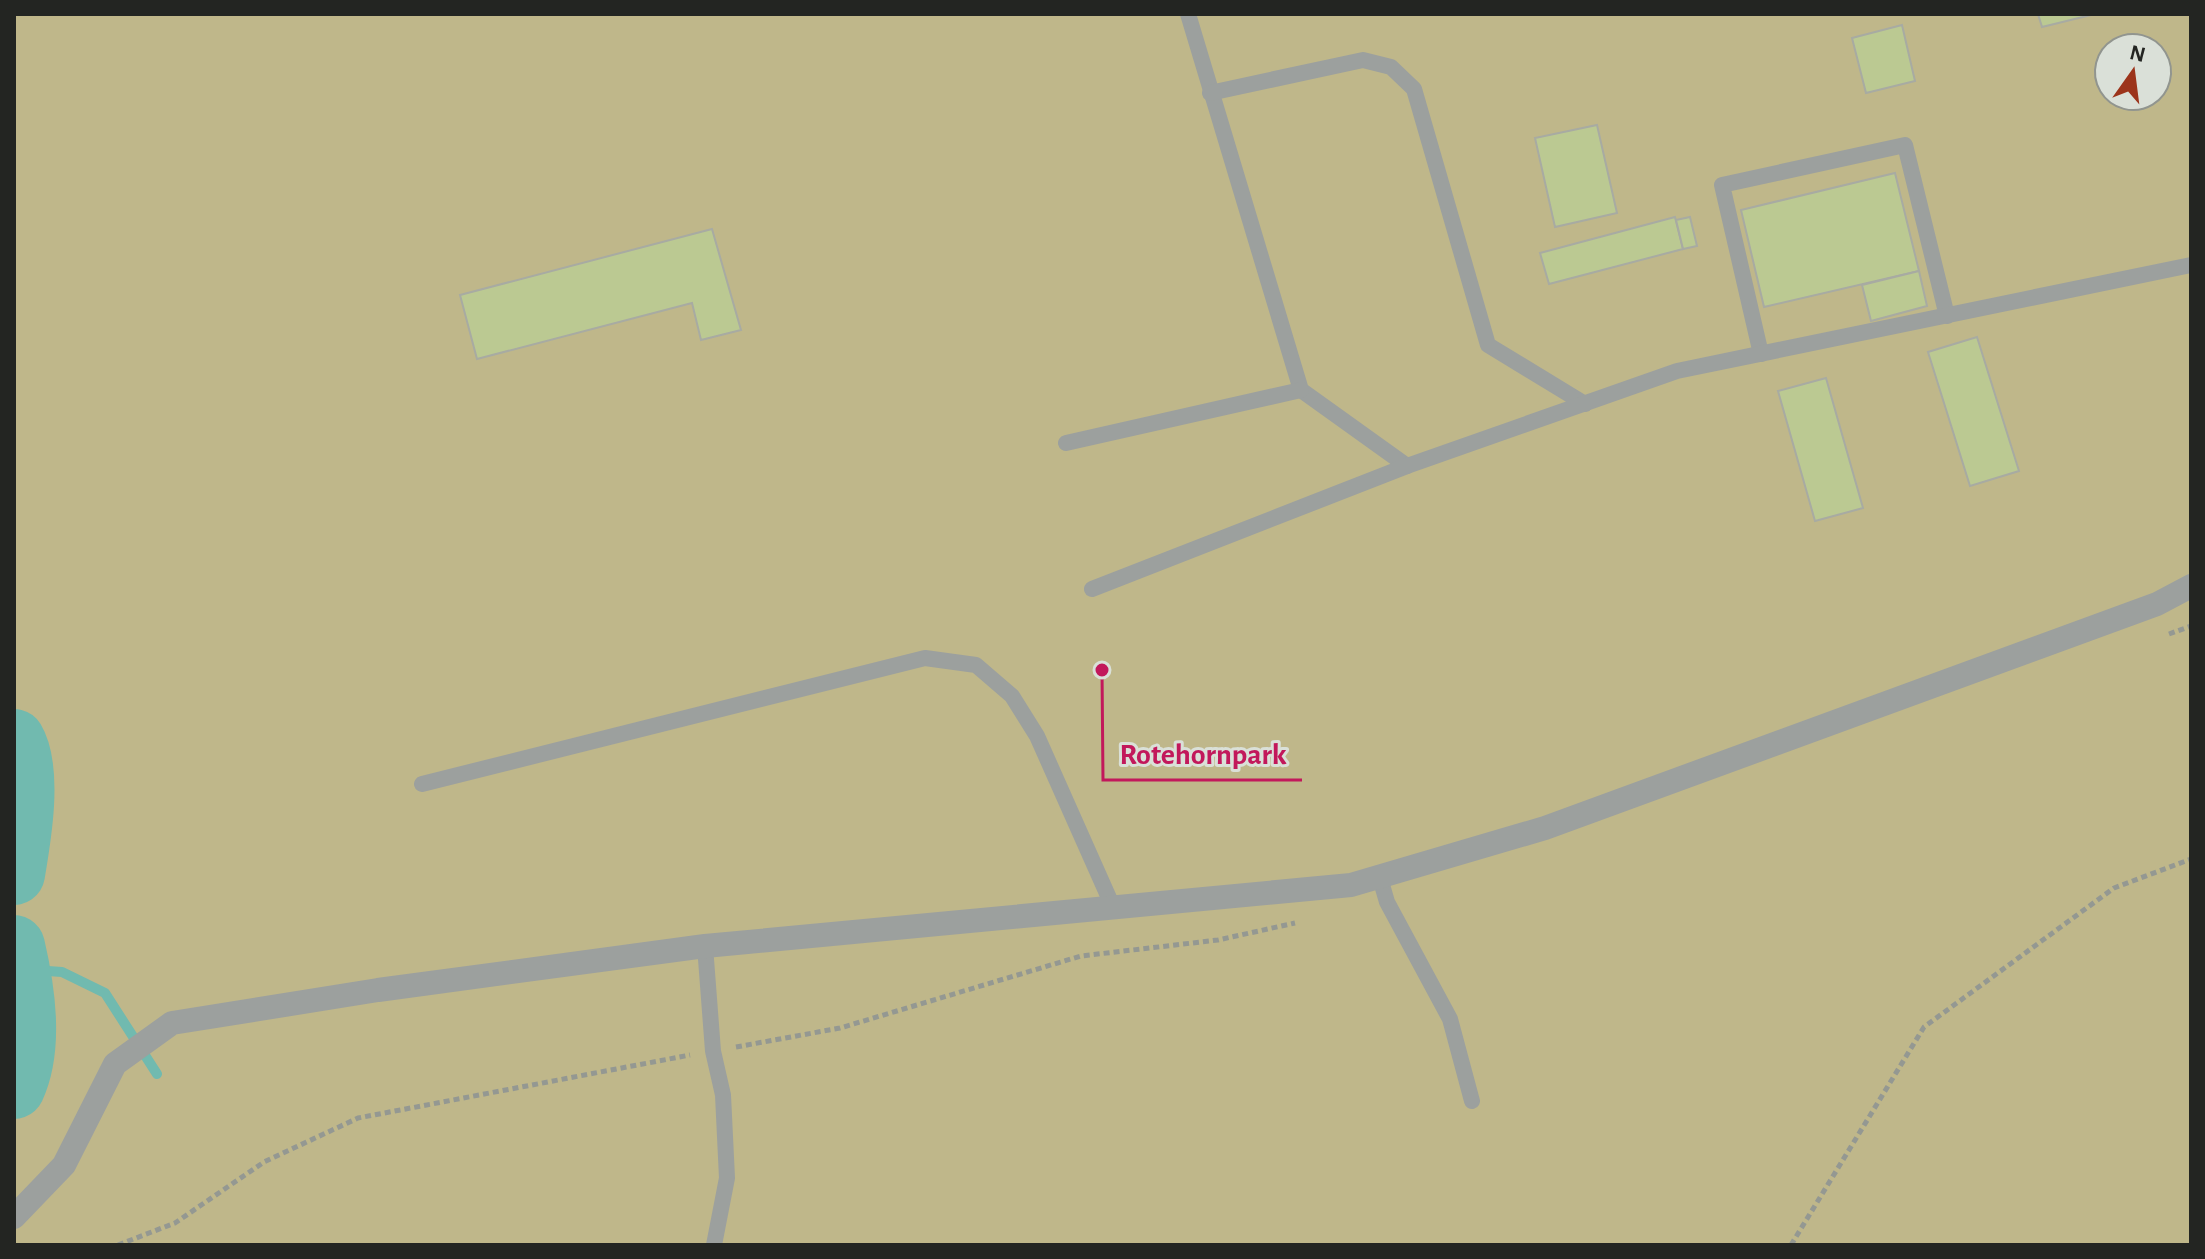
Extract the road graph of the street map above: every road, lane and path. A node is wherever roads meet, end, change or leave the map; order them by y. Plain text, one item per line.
1 (1188, 14) edge
2 (1210, 93) junction
3 (2191, 265) edge
4 (1947, 316) junction
5 (1761, 354) junction
6 (1301, 390) junction
7 (1585, 404) junction
8 (1066, 443) dead end
9 (1407, 466) junction
10 (2191, 586) edge
11 (1092, 589) dead end
12 (422, 784) dead end
13 (2191, 859) edge
14 (1380, 878) junction
15 (1113, 907) junction
16 (705, 946) junction
17 (713, 1051) junction
18 (1472, 1101) dead end
19 (14, 1217) edge
20 (118, 1245) edge
21 (714, 1245) edge
22 (1791, 1245) edge

1 - 2 lane
2 - 6 lane
2 - 7 lane
3 - 4 lane
4 - 5 lane
4 - 5 lane
5 - 7 lane
6 - 8 lane
6 - 9 lane
7 - 9 lane
9 - 11 lane
10 - 14 street
12 - 15 lane
13 - 22 path
14 - 15 street
14 - 18 lane
15 - 16 street
16 - 17 lane
16 - 19 street
17 - 20 path
17 - 21 lane

